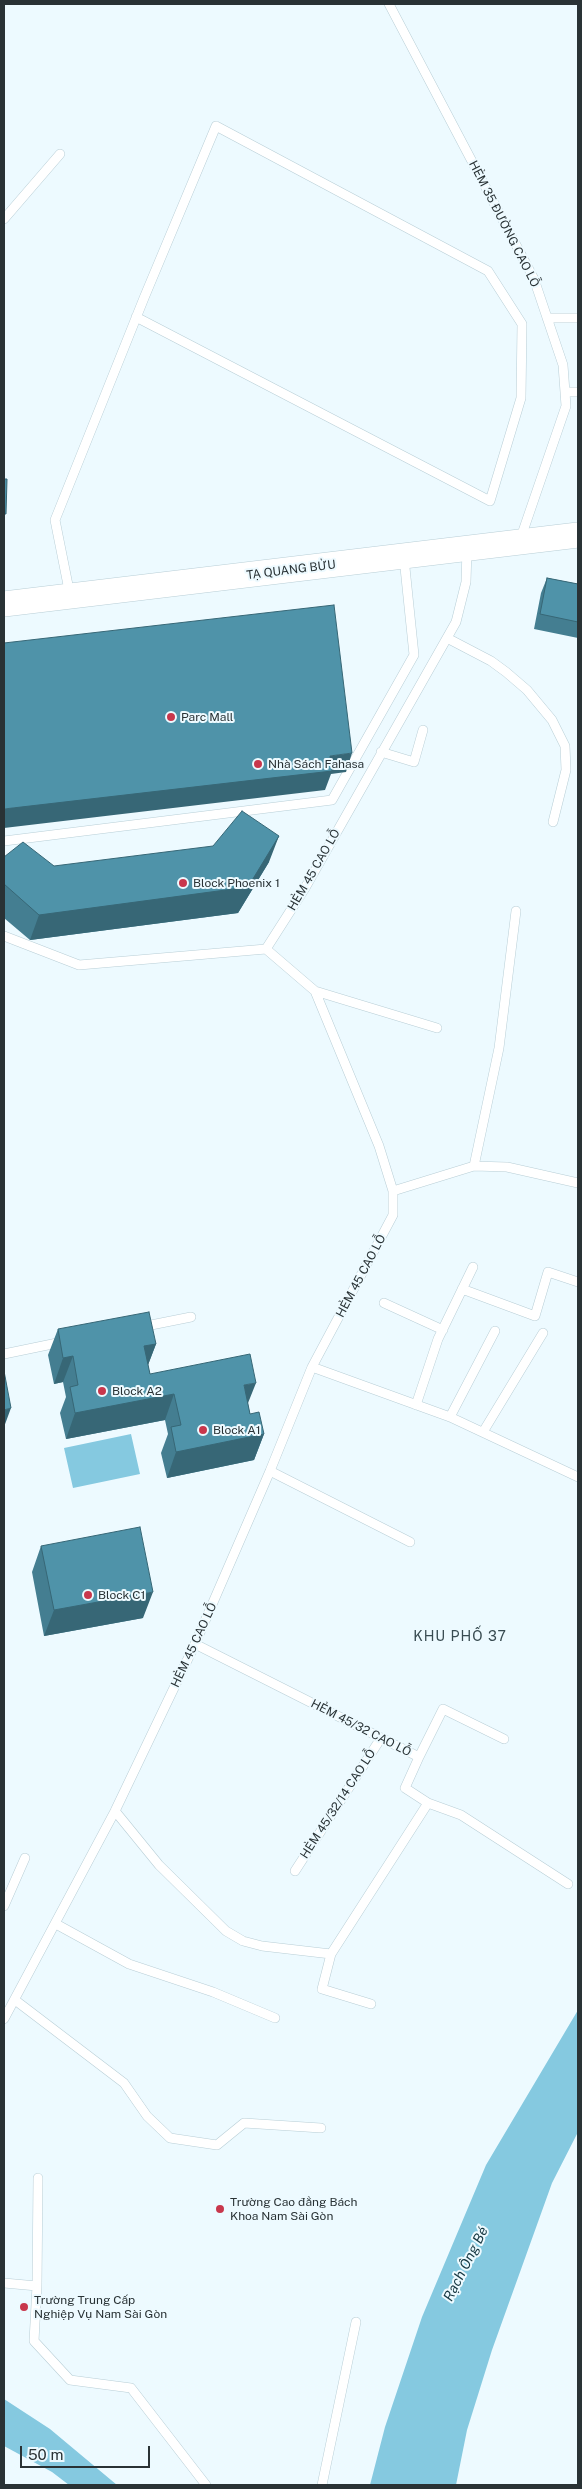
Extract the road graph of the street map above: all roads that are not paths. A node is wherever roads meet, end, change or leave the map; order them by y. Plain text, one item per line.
1 (389, 4) edge
2 (60, 154) dead end
3 (4, 219) edge
4 (136, 317) junction
5 (548, 318) junction
6 (578, 318) edge
7 (565, 392) junction
8 (578, 392) edge
9 (578, 535) edge
10 (519, 543) junction
11 (467, 549) junction
12 (404, 557) junction
13 (70, 596) junction
14 (4, 604) edge
15 (446, 638) junction
16 (423, 730) dead end
17 (381, 752) junction
18 (553, 822) dead end
19 (4, 841) edge
20 (516, 911) dead end
21 (4, 936) edge
22 (266, 949) junction
23 (316, 991) junction
24 (437, 1028) dead end
25 (474, 1166) junction
26 (578, 1183) edge
27 (393, 1190) junction
28 (472, 1267) dead end
29 (578, 1282) edge
30 (462, 1289) junction
31 (384, 1303) dead end
32 (191, 1317) dead end
33 (135, 1328) edge
34 (442, 1330) junction
35 (495, 1330) dead end
36 (543, 1333) dead end
37 (69, 1341) edge
38 (4, 1354) edge
39 (312, 1367) junction
40 (416, 1405) junction
41 (450, 1417) junction
42 (483, 1432) junction
43 (270, 1472) junction
44 (578, 1477) edge
45 (410, 1542) dead end
46 (195, 1644) junction
47 (380, 1738) junction
48 (504, 1739) dead end
49 (419, 1757) junction
50 (428, 1803) junction
51 (115, 1812) junction
52 (25, 1858) dead end
53 (295, 1871) dead end
54 (568, 1884) dead end
55 (4, 1906) edge
56 (56, 1924) junction
57 (331, 1954) junction
58 (15, 2000) junction
59 (371, 2004) dead end
60 (275, 2018) dead end
61 (4, 2019) edge
62 (320, 2128) dead end
63 (38, 2178) dead end
64 (4, 2282) edge
65 (37, 2286) junction
66 (356, 2322) dead end
67 (206, 2485) edge
68 (322, 2485) edge

1 - 5 lane, HẺM 35 ĐƯỜNG CAO LỖ
2 - 3 lane
4 - 4 lane
4 - 13 lane
5 - 6 lane
5 - 7 lane, HẺM 35 ĐƯỜNG CAO LỖ
7 - 8 lane
7 - 10 lane, HẺM 35 ĐƯỜNG CAO LỖ
9 - 10 main road, TẠ QUANG BỬU
10 - 11 main road, TẠ QUANG BỬU
11 - 12 main road, TẠ QUANG BỬU
11 - 15 lane, HẺM 45 CAO LỖ
12 - 13 main road, TẠ QUANG BỬU
12 - 19 lane
13 - 14 main road, TẠ QUANG BỬU
15 - 17 lane, HẺM 45 CAO LỖ
15 - 18 lane
16 - 17 lane
17 - 22 lane, HẺM 45 CAO LỖ
20 - 25 lane
21 - 22 lane
22 - 23 lane, HẺM 45 CAO LỖ
23 - 24 lane
23 - 27 lane, HẺM 45 CAO LỖ
25 - 26 lane
25 - 27 lane
27 - 39 lane, HẺM 45 CAO LỖ
28 - 30 lane
29 - 30 lane
30 - 34 lane
31 - 34 lane
32 - 33 lane
34 - 40 lane
35 - 41 lane
36 - 42 lane
37 - 38 lane
39 - 40 lane
39 - 43 lane, HẺM 45 CAO LỖ
40 - 41 lane
41 - 42 lane
42 - 44 lane
43 - 45 lane
43 - 46 lane, HẺM 45 CAO LỖ
46 - 47 lane, HẺM 45/32 CAO LỖ
46 - 51 lane, HẺM 45 CAO LỖ
47 - 49 lane, HẺM 45/32 CAO LỖ
47 - 53 lane, HẺM 45/32/14 CAO LỖ
48 - 49 lane, HẺM 45/32 CAO LỖ
49 - 50 lane
50 - 54 lane
50 - 57 lane
51 - 56 lane, HẺM 45 CAO LỖ
51 - 57 lane
52 - 55 lane
56 - 58 lane, HẺM 45 CAO LỖ
56 - 60 lane
57 - 59 lane
58 - 61 lane, HẺM 45 CAO LỖ
58 - 62 lane
63 - 65 lane
64 - 65 lane
65 - 67 lane
66 - 68 lane

